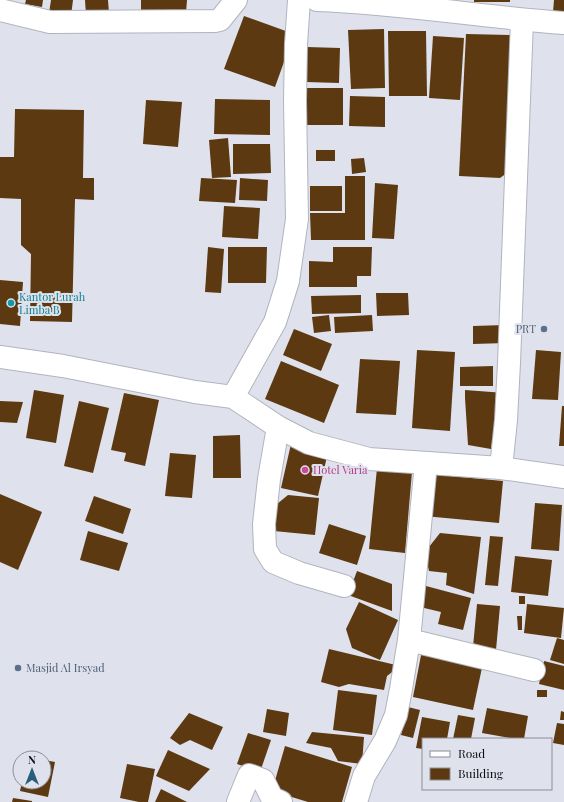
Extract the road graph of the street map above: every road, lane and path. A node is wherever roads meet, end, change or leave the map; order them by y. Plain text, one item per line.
1 (236, 0) edge
2 (299, 0) edge
3 (317, 0) edge
4 (324, 0) edge
5 (0, 10) edge
6 (522, 20) junction
7 (564, 23) edge
8 (0, 357) edge
9 (233, 397) junction
10 (278, 427) junction
11 (426, 464) junction
12 (501, 468) junction
13 (564, 478) edge
14 (344, 586) dead end
15 (409, 640) junction
16 (534, 670) dead end
17 (238, 802) edge
18 (281, 802) edge
19 (356, 802) edge

1 - 5 street
2 - 9 street
3 - 4 street
4 - 6 street
6 - 7 street
6 - 12 street
8 - 9 street
9 - 10 street
10 - 11 street
10 - 14 street
11 - 12 street
11 - 15 street
12 - 13 street
15 - 16 street
15 - 19 street
17 - 18 street

